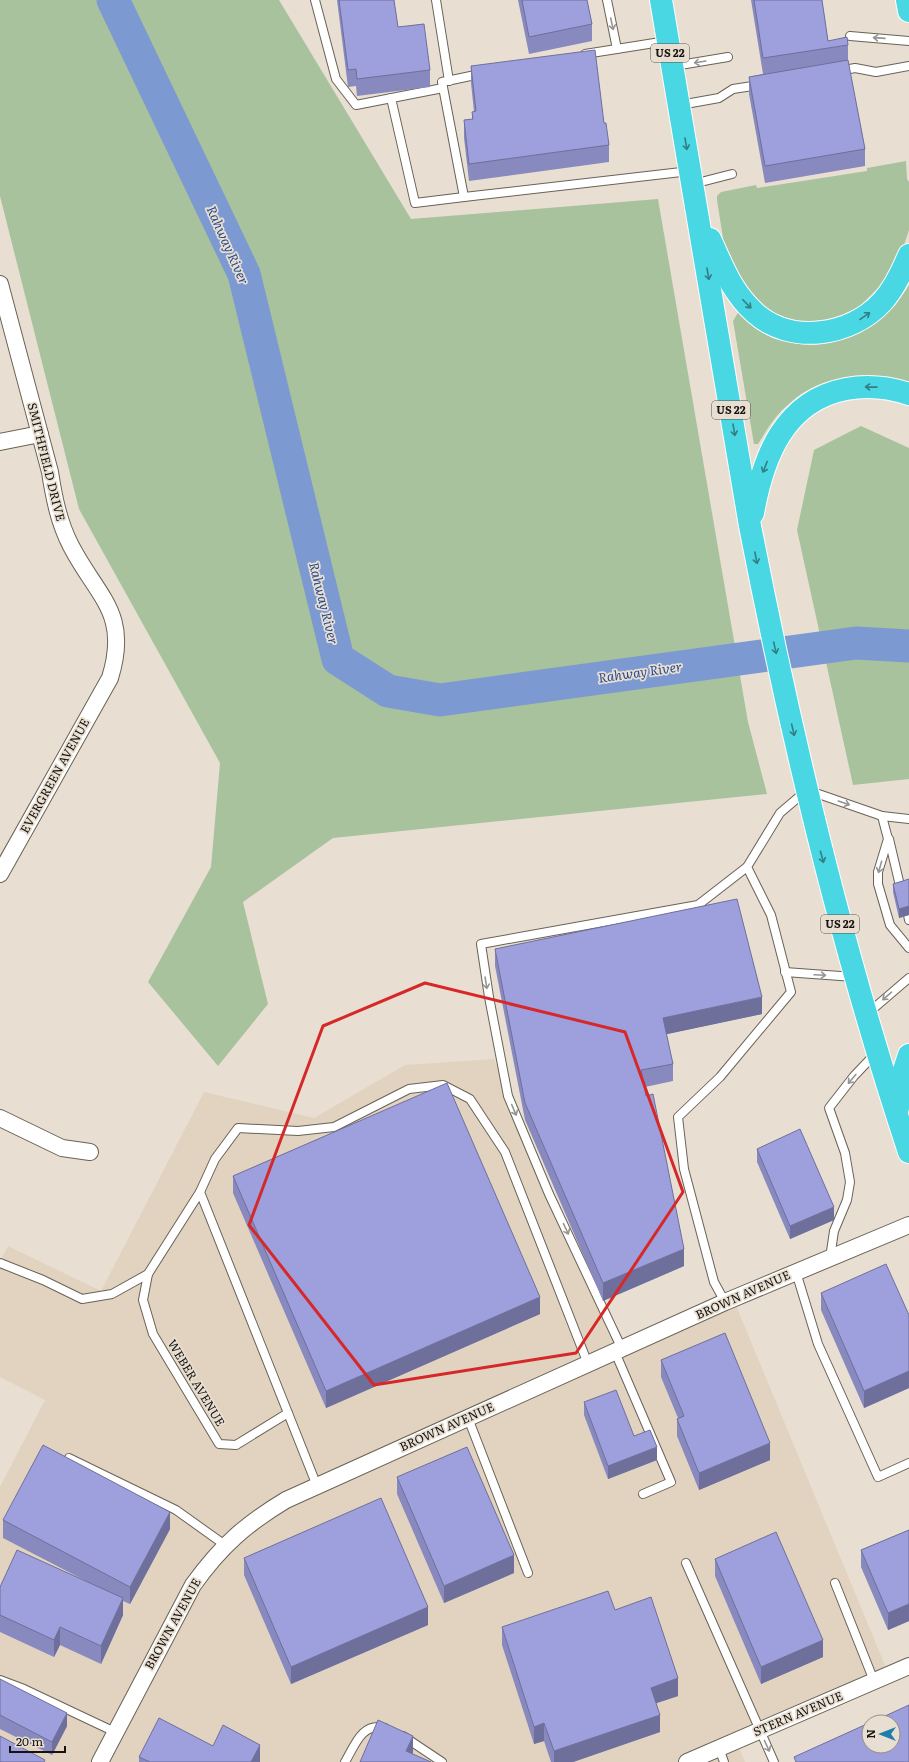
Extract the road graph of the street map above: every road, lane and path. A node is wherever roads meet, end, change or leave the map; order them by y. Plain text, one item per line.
1 (315, 0) edge
2 (436, 0) edge
3 (607, 0) edge
4 (662, 0) edge
5 (907, 0) edge
6 (909, 11) edge
7 (850, 36) dead end
8 (668, 41) junction
9 (909, 41) edge
10 (617, 49) junction
11 (580, 55) edge
12 (728, 57) dead end
13 (672, 66) junction
14 (909, 66) edge
15 (832, 72) edge
16 (485, 73) edge
17 (449, 81) junction
18 (764, 84) edge
19 (443, 88) junction
20 (391, 98) junction
21 (680, 105) junction
22 (732, 174) dead end
23 (692, 177) junction
24 (464, 197) junction
25 (697, 208) junction
26 (909, 255) edge
27 (0, 284) edge
28 (909, 394) edge
29 (40, 434) junction
30 (0, 442) edge
31 (750, 526) junction
32 (110, 678) joint
33 (807, 790) junction
34 (882, 816) junction
35 (909, 820) edge
36 (888, 838) junction
37 (2, 867) edge
38 (747, 867) junction
39 (901, 890) edge
40 (909, 948) edge
41 (785, 972) junction
42 (855, 977) junction
43 (909, 978) edge
44 (866, 1015) junction
45 (877, 1052) junction
46 (909, 1055) edge
47 (0, 1118) edge
48 (902, 1121) edge
49 (90, 1152) dead end
50 (909, 1152) edge
51 (200, 1192) junction
52 (909, 1225) edge
53 (830, 1258) junction
54 (0, 1263) edge
55 (796, 1272) junction
56 (148, 1274) junction
57 (725, 1302) junction
58 (619, 1350) junction
59 (588, 1364) junction
60 (288, 1413) junction
61 (468, 1418) junction
62 (69, 1458) edge
63 (909, 1463) edge
64 (317, 1486) junction
65 (643, 1494) dead end
66 (225, 1545) junction
67 (686, 1563) dead end
68 (528, 1574) dead end
69 (835, 1583) dead end
70 (909, 1666) edge
71 (0, 1680) edge
72 (874, 1681) junction
73 (759, 1731) junction
74 (115, 1732) junction
75 (721, 1755) edge
76 (100, 1762) edge
77 (345, 1762) edge
78 (442, 1762) edge
79 (687, 1762) edge
80 (774, 1762) edge

1 - 20 lane
2 - 17 lane
3 -> 10 lane
4 - 8 highway, US 22
5 - 6 highway
9 -> 7 lane
8 - 10 lane
8 - 13 highway, US 22
10 - 11 lane
12 -> 13 lane
13 - 21 highway, US 22
14 - 15 lane
16 - 17 lane
17 - 19 lane
18 - 21 lane
19 - 20 lane
19 - 24 lane
20 - 24 lane
21 -> 23 highway, US 22
22 - 23 lane
23 - 24 lane
23 - 25 highway, US 22
25 -> 26 highway
25 -> 31 highway, US 22
27 - 29 street, SMITHFIELD DRIVE
28 -> 31 highway
29 - 30 street
29 - 32 street, SMITHFIELD DRIVE
31 -> 33 highway, US 22
32 - 37 street, EVERGREEN AVENUE
33 -> 34 lane
33 - 38 lane
33 -> 42 highway, US 22
34 - 35 lane
34 - 36 lane
36 - 39 lane
36 -> 40 lane
38 - 41 lane
38 -> 58 lane
41 -> 42 lane
41 - 57 lane
42 - 44 highway, US 22
43 -> 44 lane
44 - 45 highway, US 22
45 - 48 highway, US 22
45 -> 53 lane
46 - 48 highway
47 - 49 street
48 - 50 highway, US 22
51 - 56 lane
51 - 59 lane
51 - 60 lane
52 - 53 street, BROWN AVENUE
53 - 55 street, BROWN AVENUE
54 - 56 lane
55 - 57 street, BROWN AVENUE
55 - 63 lane
56 - 60 lane, WEBER AVENUE
57 - 58 street, BROWN AVENUE
58 - 59 street, BROWN AVENUE
58 - 65 lane
59 - 61 street, BROWN AVENUE
60 - 64 lane
61 - 64 street, BROWN AVENUE
61 - 68 lane
62 - 66 lane
64 - 66 street, BROWN AVENUE
66 - 74 street, BROWN AVENUE
67 - 73 lane
69 - 72 lane
70 - 72 street, STERN AVENUE
71 - 74 lane
72 - 73 street, STERN AVENUE
73 - 75 street, STERN AVENUE
73 -> 80 lane
74 - 76 street, BROWN AVENUE
75 - 79 street, STERN AVENUE
77 - 78 lane

